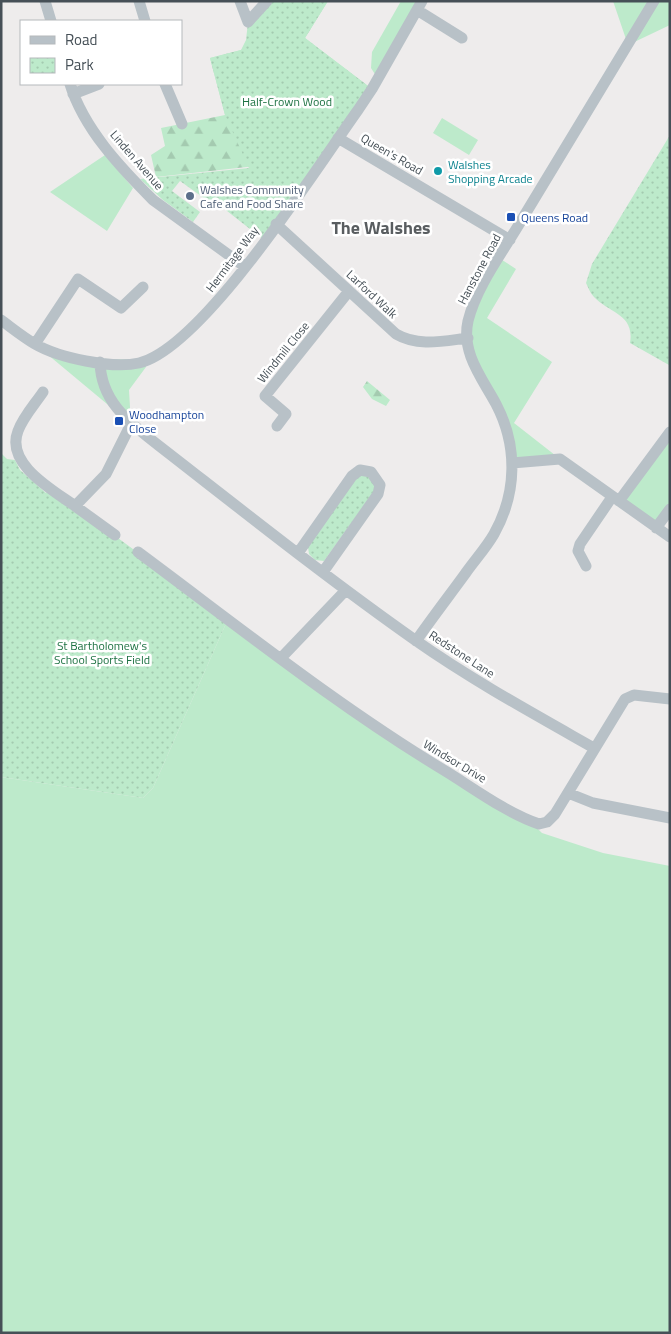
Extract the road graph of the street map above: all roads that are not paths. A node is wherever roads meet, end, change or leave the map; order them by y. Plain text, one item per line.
1 (45, 1) edge
2 (139, 1) edge
3 (240, 1) edge
4 (267, 1) edge
5 (654, 1) edge
6 (420, 6) edge
7 (51, 20) edge
8 (145, 20) edge
9 (462, 38) dead end
10 (94, 85) edge
11 (166, 85) edge
12 (72, 89) edge
13 (182, 124) dead end
14 (338, 138) junction
15 (276, 224) junction
16 (510, 240) junction
17 (244, 266) junction
18 (143, 287) dead end
19 (349, 291) junction
20 (1, 320) edge
21 (468, 338) junction
22 (35, 344) junction
23 (100, 362) junction
24 (43, 392) dead end
25 (131, 424) junction
26 (277, 426) dead end
27 (670, 432) edge
28 (512, 463) junction
29 (615, 499) junction
30 (75, 506) junction
31 (670, 509) edge
32 (656, 528) junction
33 (115, 535) dead end
34 (670, 537) edge
35 (138, 552) dead end
36 (298, 553) junction
37 (586, 566) dead end
38 (323, 572) junction
39 (346, 590) junction
40 (416, 641) junction
41 (281, 658) junction
42 (670, 699) edge
43 (594, 748) junction
44 (568, 793) junction
45 (670, 818) edge

1 - 7 street
2 - 8 street
3 - 4 street
5 - 16 street, Hanstone Road
6 - 9 street, Hermitage Way
6 - 14 street, Hermitage Way
10 - 12 street, Linden Avenue
11 - 13 street
12 - 17 street, Linden Avenue
14 - 15 street, Hermitage Way
14 - 16 street, Queen's Road
15 - 17 street, Hermitage Way
15 - 19 street, Larford Walk
16 - 21 street, Hanstone Road
17 - 23 street, Hermitage Way
18 - 22 street
19 - 21 street, Larford Walk
19 - 26 street, Windmill Close
20 - 22 street
21 - 28 street, Hanstone Road
22 - 23 street, Hermitage Way
23 - 25 street, Redstone Lane
24 - 30 street
25 - 30 street
25 - 36 street, Redstone Lane
27 - 29 street
28 - 29 street
28 - 40 street, Hanstone Road
29 - 32 street
29 - 37 street
30 - 33 street
31 - 32 street
32 - 34 street
35 - 41 street, Windsor Drive
36 - 38 street, Redstone Lane
36 - 38 street
38 - 39 street, Redstone Lane
39 - 40 street, Redstone Lane
39 - 41 street
40 - 43 street, Redstone Lane
41 - 44 street, Windsor Drive
42 - 43 street, Windsor Drive
43 - 44 street, Windsor Drive
44 - 45 street

